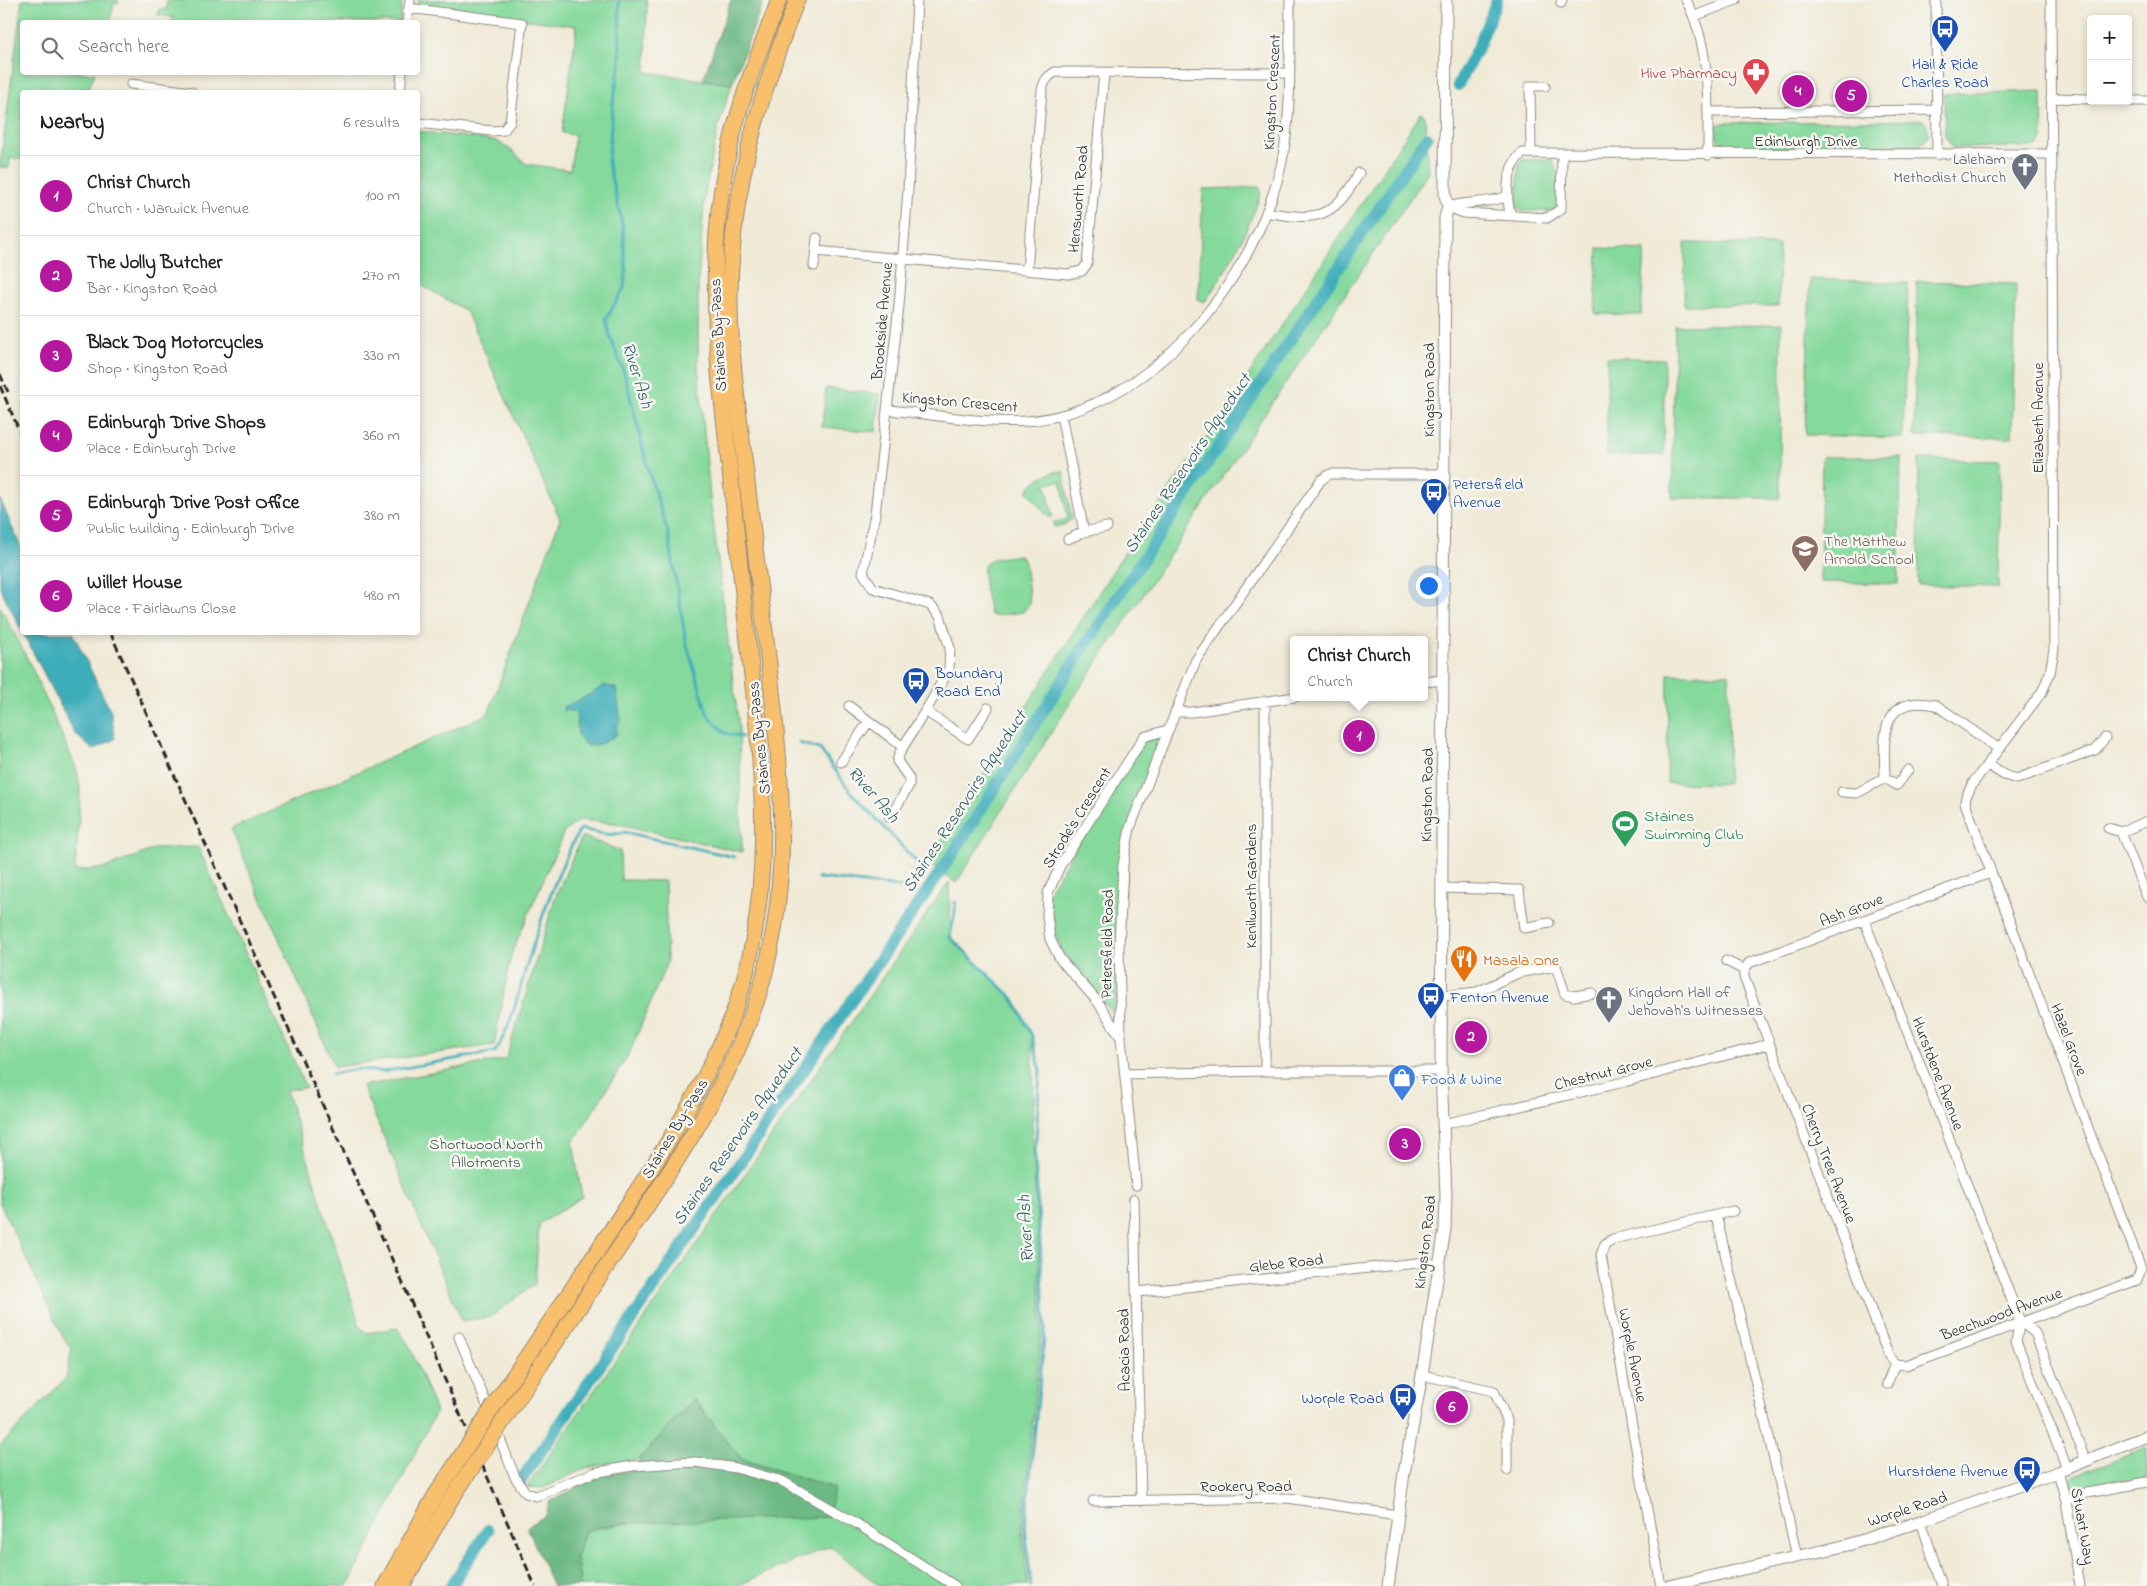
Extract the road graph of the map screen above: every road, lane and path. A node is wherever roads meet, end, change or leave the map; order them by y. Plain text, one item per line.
1 (779, 0) edge
2 (797, 0) edge
3 (917, 0) edge
4 (1290, 0) edge
5 (1446, 0) edge
6 (1686, 0) edge
7 (1736, 0) edge
8 (1936, 0) edge
9 (2051, 0) edge
10 (409, 4) edge
11 (1695, 16) junction
12 (407, 20) edge
13 (1104, 73) junction
14 (1289, 73) junction
15 (402, 75) edge
16 (131, 84) dead end
17 (1545, 86) dead end
18 (177, 90) edge
19 (400, 90) edge
20 (2051, 98) junction
21 (2087, 100) edge
22 (2132, 101) edge
23 (2147, 101) edge
24 (1936, 110) junction
25 (1708, 112) junction
26 (420, 123) edge
27 (1531, 153) junction
28 (1562, 154) junction
29 (1708, 154) junction
30 (2050, 154) junction
31 (1937, 156) junction
32 (1359, 173) dead end
33 (1508, 196) junction
34 (1448, 207) junction
35 (1266, 212) junction
36 (1511, 215) junction
37 (817, 238) dead end
38 (816, 251) junction
39 (902, 259) junction
40 (814, 266) dead end
41 (1027, 270) junction
42 (888, 410) junction
43 (1061, 415) junction
44 (1444, 474) junction
45 (1107, 527) dead end
46 (1084, 532) junction
47 (1068, 539) dead end
48 (1443, 680) junction
49 (1428, 682) edge
50 (1290, 698) edge
51 (1265, 701) junction
52 (850, 706) dead end
53 (988, 708) dead end
54 (926, 711) junction
55 (1175, 712) junction
56 (869, 721) junction
57 (1167, 730) junction
58 (2105, 738) dead end
59 (903, 747) junction
60 (2000, 749) junction
61 (841, 762) dead end
62 (1988, 765) junction
63 (1908, 770) dead end
64 (1885, 778) junction
65 (1842, 792) dead end
66 (1966, 808) joint
67 (890, 818) dead end
68 (2147, 821) edge
69 (2108, 828) dead end
70 (2121, 832) junction
71 (1990, 873) junction
72 (1441, 888) junction
73 (2147, 897) edge
74 (1864, 920) junction
75 (1549, 923) dead end
76 (1726, 961) dead end
77 (1744, 970) junction
78 (1592, 993) dead end
79 (1442, 996) junction
80 (1121, 1038) junction
81 (1769, 1044) junction
82 (1265, 1071) junction
83 (1441, 1071) junction
84 (1125, 1074) junction
85 (1444, 1124) junction
86 (1136, 1185) dead end
87 (1134, 1199) dead end
88 (1733, 1211) dead end
89 (1716, 1215) junction
90 (1438, 1266) junction
91 (2137, 1280) joint
92 (1137, 1292) junction
93 (2020, 1321) junction
94 (459, 1337) dead end
95 (1895, 1364) junction
96 (1422, 1375) junction
97 (1886, 1384) dead end
98 (2147, 1436) edge
99 (2086, 1461) junction
100 (1507, 1470) dead end
101 (2063, 1470) junction
102 (2147, 1482) edge
103 (1141, 1500) junction
104 (1093, 1501) dead end
105 (2066, 1501) junction
106 (1397, 1515) junction
107 (1922, 1522) junction
108 (1797, 1556) junction
109 (1686, 1584) edge
110 (385, 1586) edge
111 (402, 1586) edge
112 (956, 1586) edge
113 (1388, 1586) edge
114 (1661, 1586) edge
115 (1669, 1586) edge
116 (1942, 1586) edge
117 (2080, 1586) edge

1 - 110 highway, Staines By-Pass, bridge
2 - 111 highway, Staines By-Pass, bridge
3 - 39 street, Brookside Avenue
4 - 14 street, Kingston Crescent
5 - 34 street, Kingston Road
6 - 11 street
7 - 11 street
8 - 24 street
9 - 20 street, Elizabeth Avenue
10 - 12 street
10 - 26 street
11 - 25 street
13 - 14 street
13 - 41 street
13 - 41 street, Hensworth Road
14 - 35 street, Kingston Crescent
15 - 19 street
16 - 18 street
17 - 27 street
20 - 21 street
20 - 30 street, Elizabeth Avenue
22 - 23 street
24 - 25 street
24 - 31 street
25 - 29 street
27 - 28 street
27 - 33 street
28 - 29 street, Edinburgh Drive
28 - 36 street
29 - 31 street, Edinburgh Drive
30 - 31 street, Edinburgh Drive
30 - 60 street, Elizabeth Avenue
32 - 35 street
33 - 34 street
33 - 36 street
34 - 36 street
34 - 44 street, Kingston Road
35 - 43 street, Kingston Crescent
37 - 38 street
38 - 39 street, Hensworth Road
38 - 40 street
39 - 41 street, Hensworth Road
39 - 42 street, Brookside Avenue
42 - 43 street, Kingston Crescent
42 - 54 street, Brookside Avenue
43 - 46 street
44 - 48 street, Kingston Road
44 - 55 street
45 - 46 street
46 - 47 street
48 - 49 street
48 - 72 street, Kingston Road
50 - 51 street
51 - 55 street
51 - 82 street, Kenilworth Gardens
52 - 56 street
53 - 54 street
54 - 59 street
55 - 57 street, Petersfield Road
56 - 59 street
56 - 61 street
57 - 80 street, Petersfield Road
57 - 80 street, Strode's Crescent
58 - 62 street
59 - 67 street
60 - 62 street, Elizabeth Avenue
60 - 64 street
62 - 66 street, Elizabeth Avenue
63 - 64 street
64 - 65 street
66 - 71 street, Hazel Grove
68 - 70 street
69 - 70 street
70 - 73 street
71 - 74 street, Ash Grove
71 - 91 street, Hazel Grove
72 - 75 street
72 - 79 street, Kingston Road
74 - 77 street, Ash Grove
74 - 93 street, Hurstdene Avenue
76 - 77 street
77 - 81 street, Cherry Tree Avenue
78 - 79 street
79 - 83 street, Kingston Road
80 - 84 street, Petersfield Road
81 - 85 street, Chestnut Grove
81 - 95 street, Cherry Tree Avenue
82 - 83 street
82 - 84 street
83 - 85 street, Kingston Road
84 - 86 street, Petersfield Road
85 - 90 street, Kingston Road
87 - 92 street, Acacia Road
88 - 89 street, Worple Avenue
89 - 108 street
89 - 114 street, Worple Avenue
90 - 92 street, Glebe Road
90 - 96 street, Kingston Road
91 - 93 street, Beechwood Avenue
92 - 103 street, Acacia Road
93 - 95 street, Beechwood Avenue
93 - 99 street, Hurstdene Avenue
93 - 101 street, Hurstdene Avenue
94 - 112 street
95 - 97 street
96 - 100 street
96 - 106 street, Kingston Road
98 - 99 street, Worple Road
99 - 101 street, Worple Road
101 - 105 street, Stuart Way
101 - 107 street, Worple Road
102 - 105 street
103 - 104 street, Rookery Road
103 - 106 street, Rookery Road
105 - 117 street, Stuart Way
106 - 113 street, Kingston Road
107 - 108 street, Worple Road
107 - 116 street
108 - 109 street, Worple Road
109 - 115 street, Worple Road

